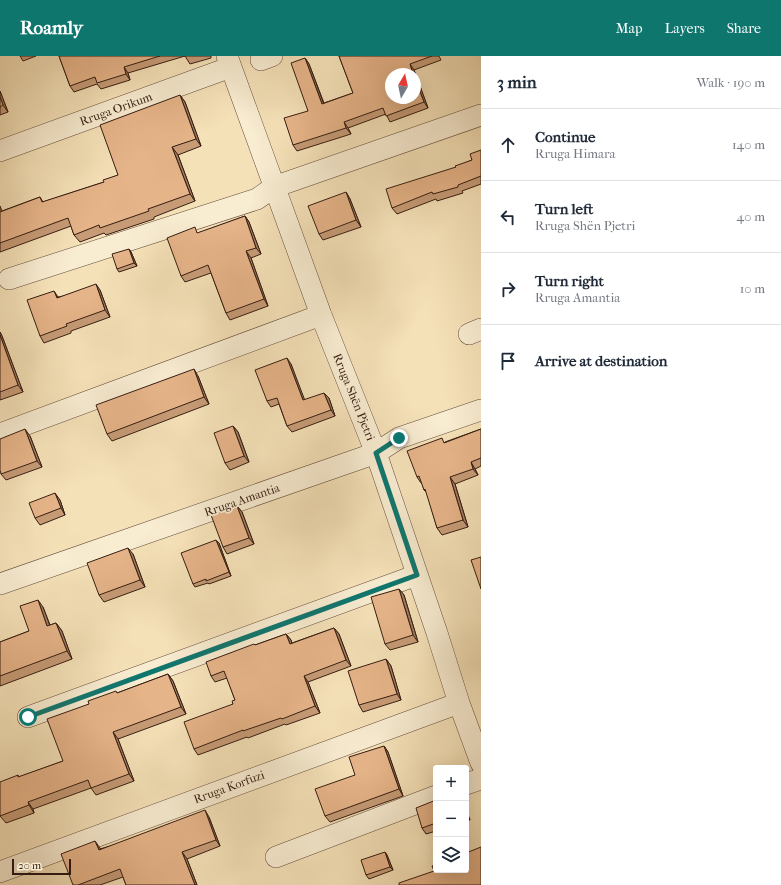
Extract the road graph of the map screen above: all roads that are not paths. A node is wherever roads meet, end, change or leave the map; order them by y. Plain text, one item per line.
1 (229, 62) edge
2 (481, 115) edge
3 (0, 150) edge
4 (274, 186) junction
5 (9, 279) dead end
6 (321, 315) junction
7 (481, 410) edge
8 (0, 434) edge
9 (376, 453) junction
10 (417, 575) junction
11 (0, 584) edge
12 (459, 703) junction
13 (28, 717) dead end
14 (481, 763) edge
15 (481, 778) edge
16 (469, 783) edge
17 (433, 797) edge
18 (276, 858) dead end
19 (0, 872) edge

1 - 3 street, Rruga Orikum
1 - 4 street, Rruga Shën Pjetri
2 - 4 street
4 - 5 street
4 - 6 street, Rruga Shën Pjetri
6 - 8 street
6 - 9 street, Rruga Shën Pjetri
7 - 9 street, Rruga Amantia
9 - 10 street, Rruga Shën Pjetri
9 - 11 street, Rruga Amantia
10 - 12 street, Rruga Shën Pjetri
10 - 13 street
12 - 14 street, Rruga Shën Pjetri
12 - 19 street, Rruga Korfuzi
15 - 16 street
17 - 18 street

